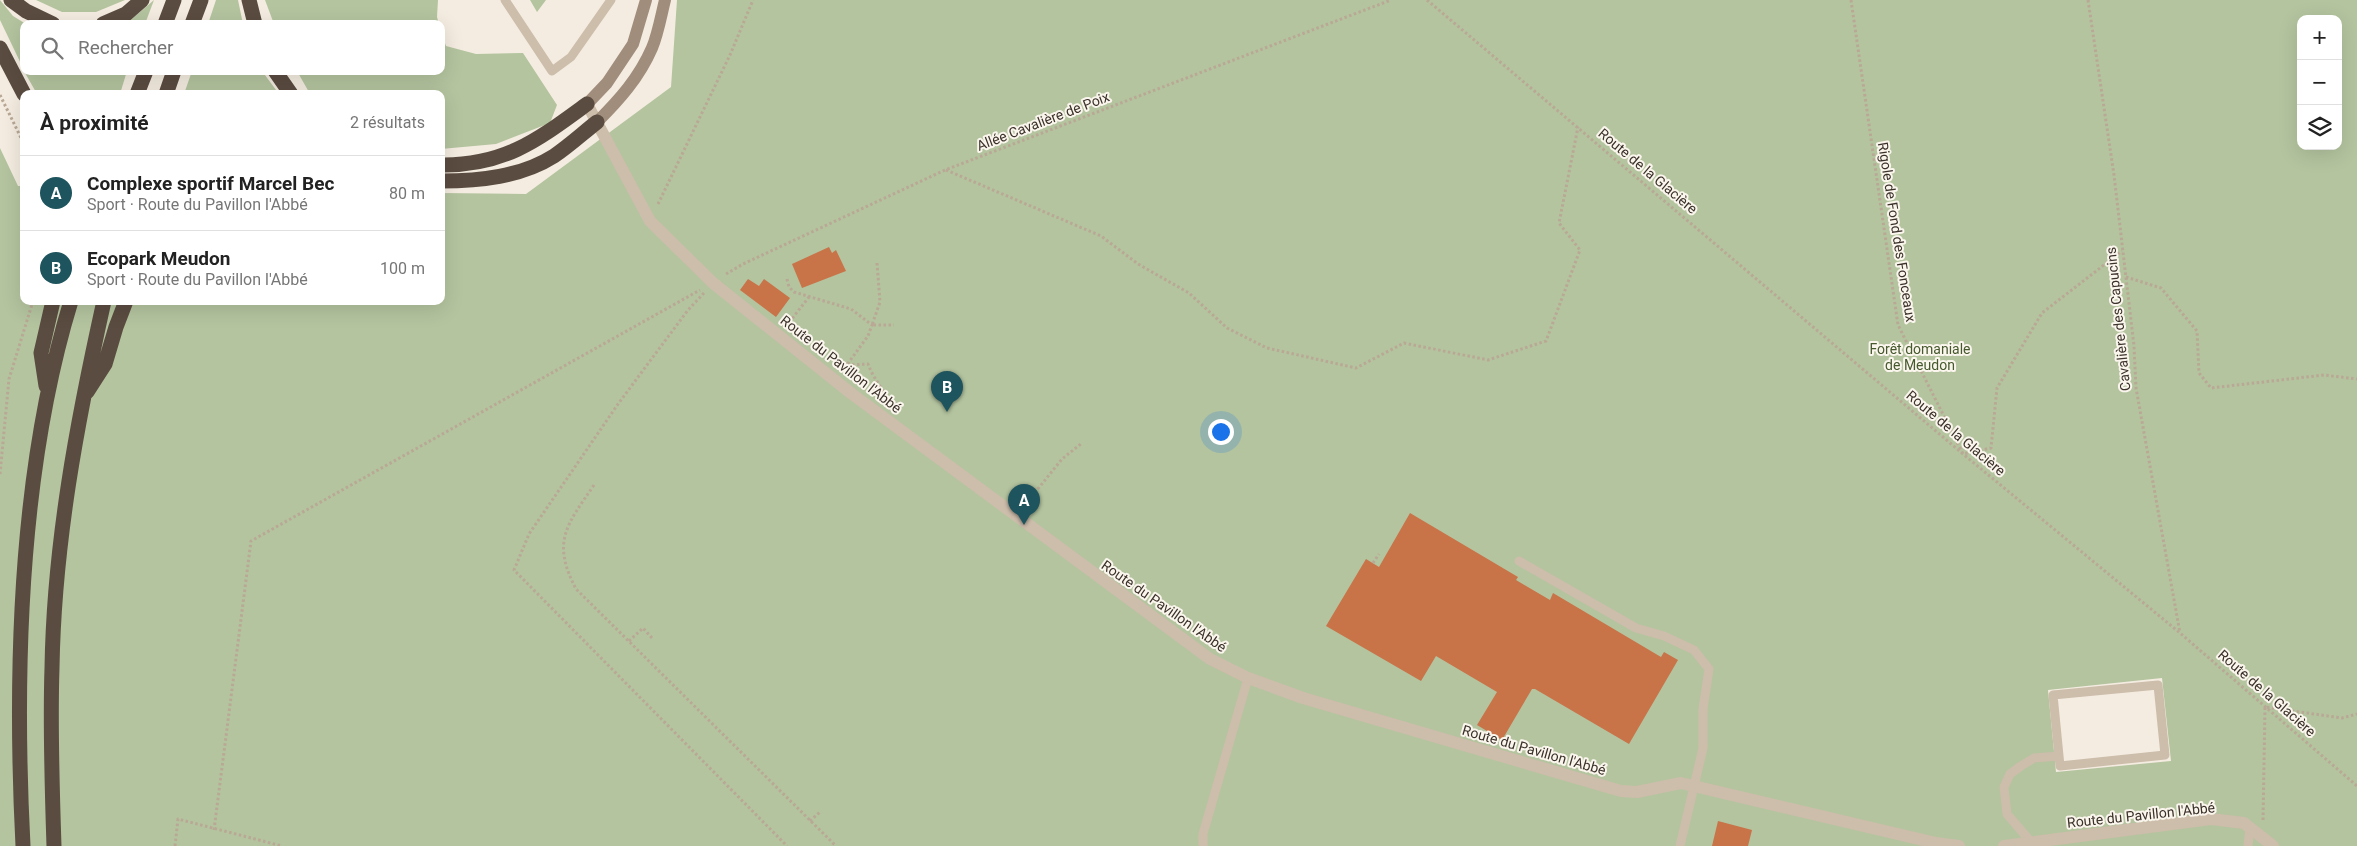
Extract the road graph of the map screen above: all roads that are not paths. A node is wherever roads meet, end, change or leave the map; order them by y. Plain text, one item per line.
1 (11, 0) edge
2 (142, 0) edge
3 (174, 0) edge
4 (201, 0) edge
5 (249, 0) edge
6 (504, 0) edge
7 (610, 0) edge
8 (646, 0) edge
9 (665, 0) edge
10 (45, 20) edge
11 (112, 20) edge
12 (166, 20) edge
13 (194, 20) edge
14 (254, 20) edge
15 (0, 48) edge
16 (144, 75) edge
17 (173, 75) edge
18 (278, 75) edge
19 (22, 90) edge
20 (138, 90) edge
21 (167, 90) edge
22 (288, 90) edge
23 (587, 104) junction
24 (597, 122) junction
25 (445, 165) edge
26 (445, 181) edge
27 (52, 305) edge
28 (70, 305) edge
29 (103, 305) edge
30 (124, 305) edge
31 (47, 394) junction
32 (82, 400) junction
33 (1519, 560) dead end
34 (1248, 678) junction
35 (2058, 756) junction
36 (1694, 786) junction
37 (2250, 828) junction
38 (2268, 842) edge
39 (1936, 844) edge
40 (2030, 844) edge
41 (23, 846) edge
42 (54, 846) edge
43 (1203, 846) edge
44 (1680, 846) edge
45 (1959, 846) edge
46 (2004, 846) edge
47 (2248, 846) edge

1 - 10 highway
2 - 11 highway
3 - 12 highway
4 - 13 highway
5 - 14 highway
6 - 7 lane
8 - 23 street
9 - 24 street
15 - 19 highway
16 - 20 highway
17 - 21 highway
18 - 22 highway
23 - 24 street, Route du Pavillon l'Abbé
23 - 25 highway
24 - 26 highway
24 - 34 street, Route du Pavillon l'Abbé
27 - 31 highway
28 - 31 highway
29 - 32 highway
30 - 32 highway
31 - 41 highway
32 - 42 highway
33 - 36 lane
34 - 36 street, Route du Pavillon l'Abbé
34 - 43 lane
35 - 35 lane
35 - 40 lane
36 - 39 street, Route du Pavillon l'Abbé
36 - 44 lane
37 - 38 street, Route du Pavillon l'Abbé
37 - 40 street, Route du Pavillon l'Abbé
37 - 47 lane
39 - 45 street, Route du Pavillon l'Abbé
40 - 46 street, Route du Pavillon l'Abbé

